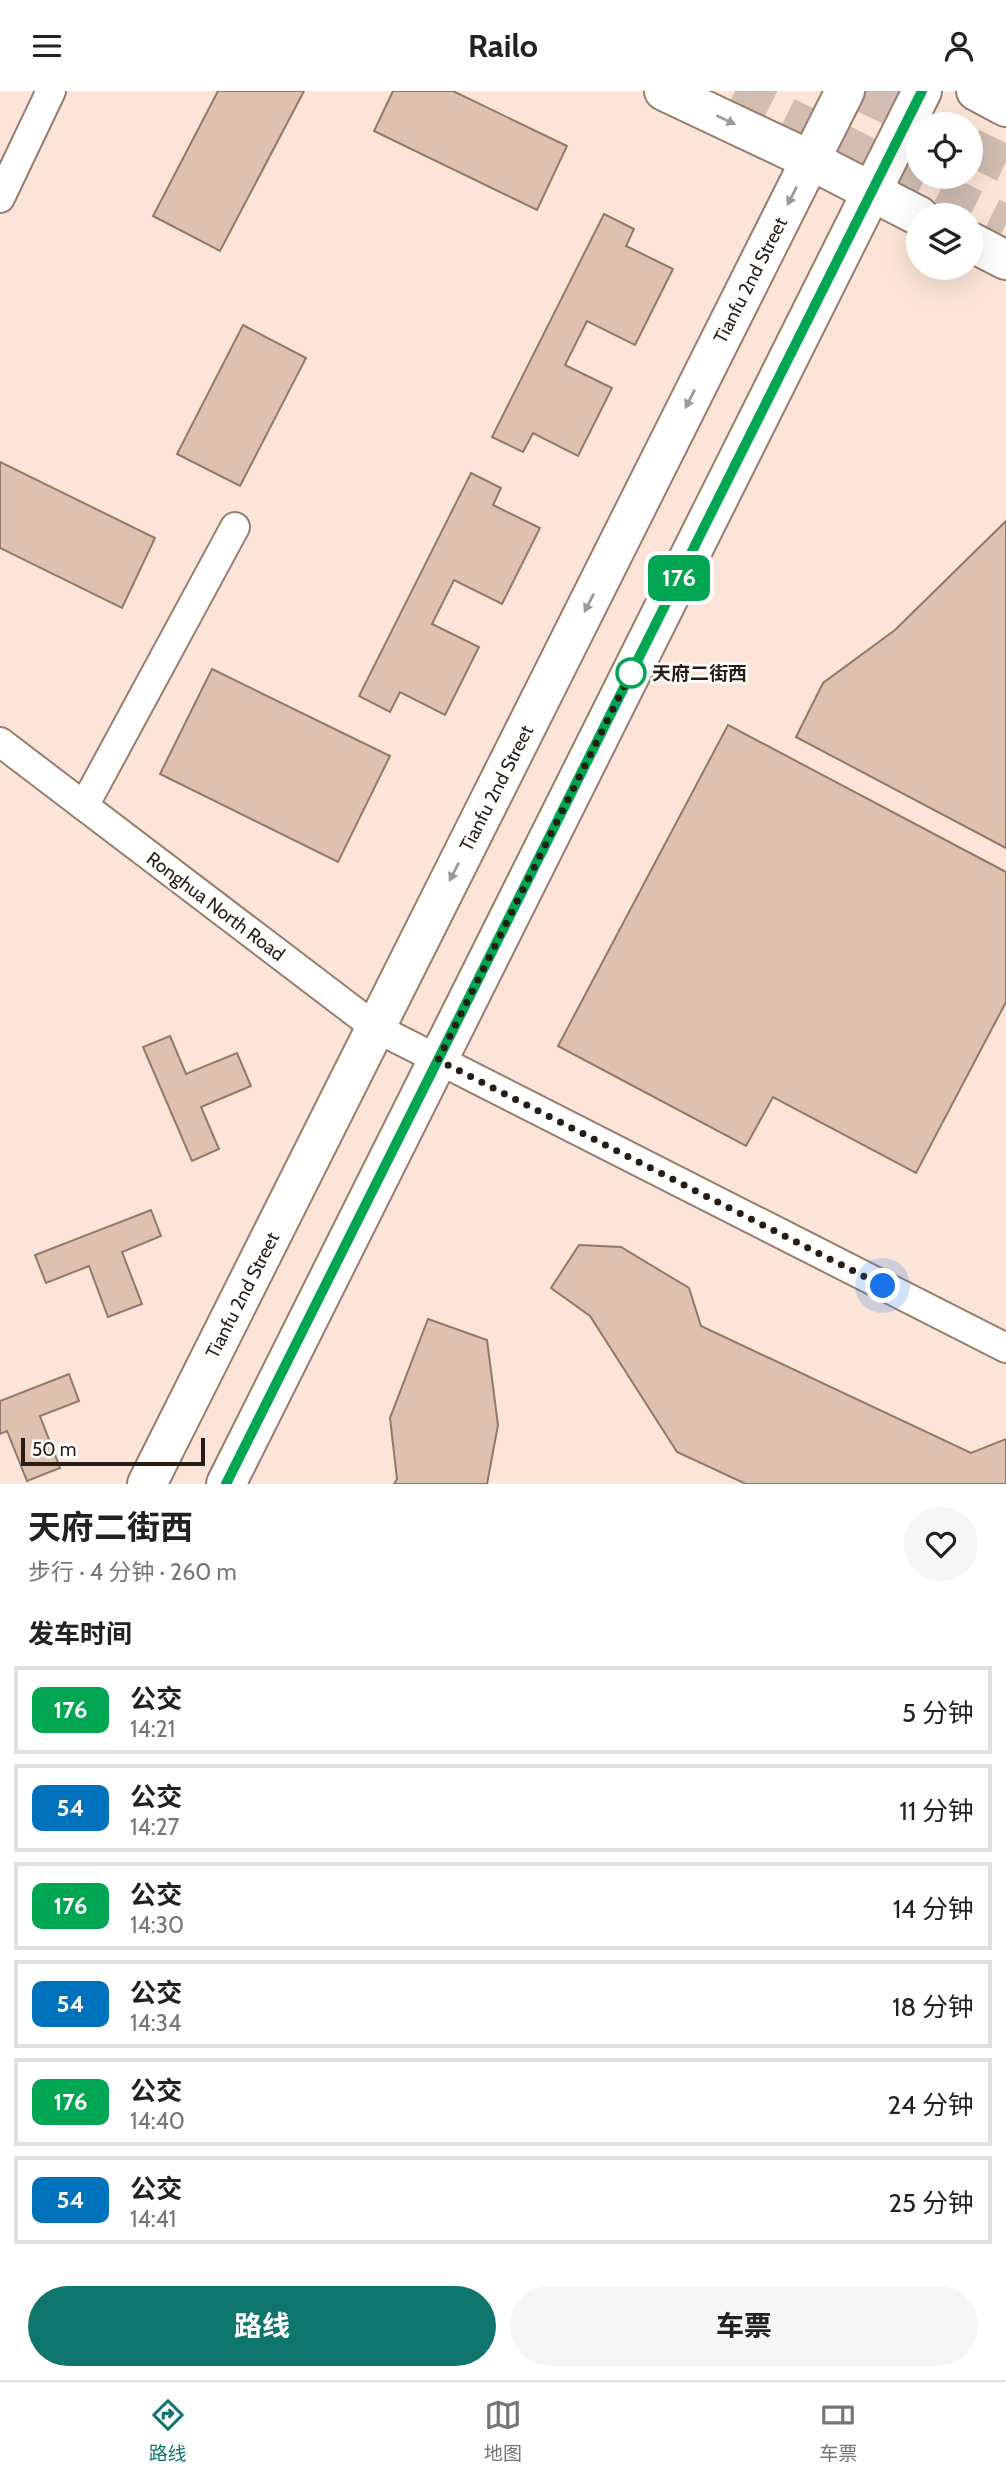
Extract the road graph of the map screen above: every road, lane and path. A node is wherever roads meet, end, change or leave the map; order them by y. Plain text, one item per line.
1 (51, 91) edge
2 (664, 91) edge
3 (845, 91) edge
4 (922, 91) edge
5 (976, 91) edge
6 (1006, 107) edge
7 (810, 160) junction
8 (872, 192) junction
9 (0, 198) edge
10 (906, 209) edge
11 (983, 248) edge
12 (1006, 260) edge
13 (235, 527) dead end
14 (0, 742) edge
15 (84, 806) junction
16 (376, 1028) junction
17 (438, 1060) junction
18 (1006, 1348) edge
19 (147, 1484) edge
20 (226, 1484) edge

1 - 9 street
2 -> 7 main road
3 - 7 main road, Tianfu 2nd Street
4 - 8 main road
5 - 6 main road
7 - 8 main road
7 -> 16 main road, Tianfu 2nd Street
8 - 10 main road
8 - 17 main road
11 - 12 main road
13 - 15 street
14 - 15 street, Ronghua North Road
15 - 16 street, Ronghua North Road
16 - 17 street, Ronghua North Road
16 - 19 main road, Tianfu 2nd Street
17 - 18 street, Ronghua North Road
17 - 20 main road

